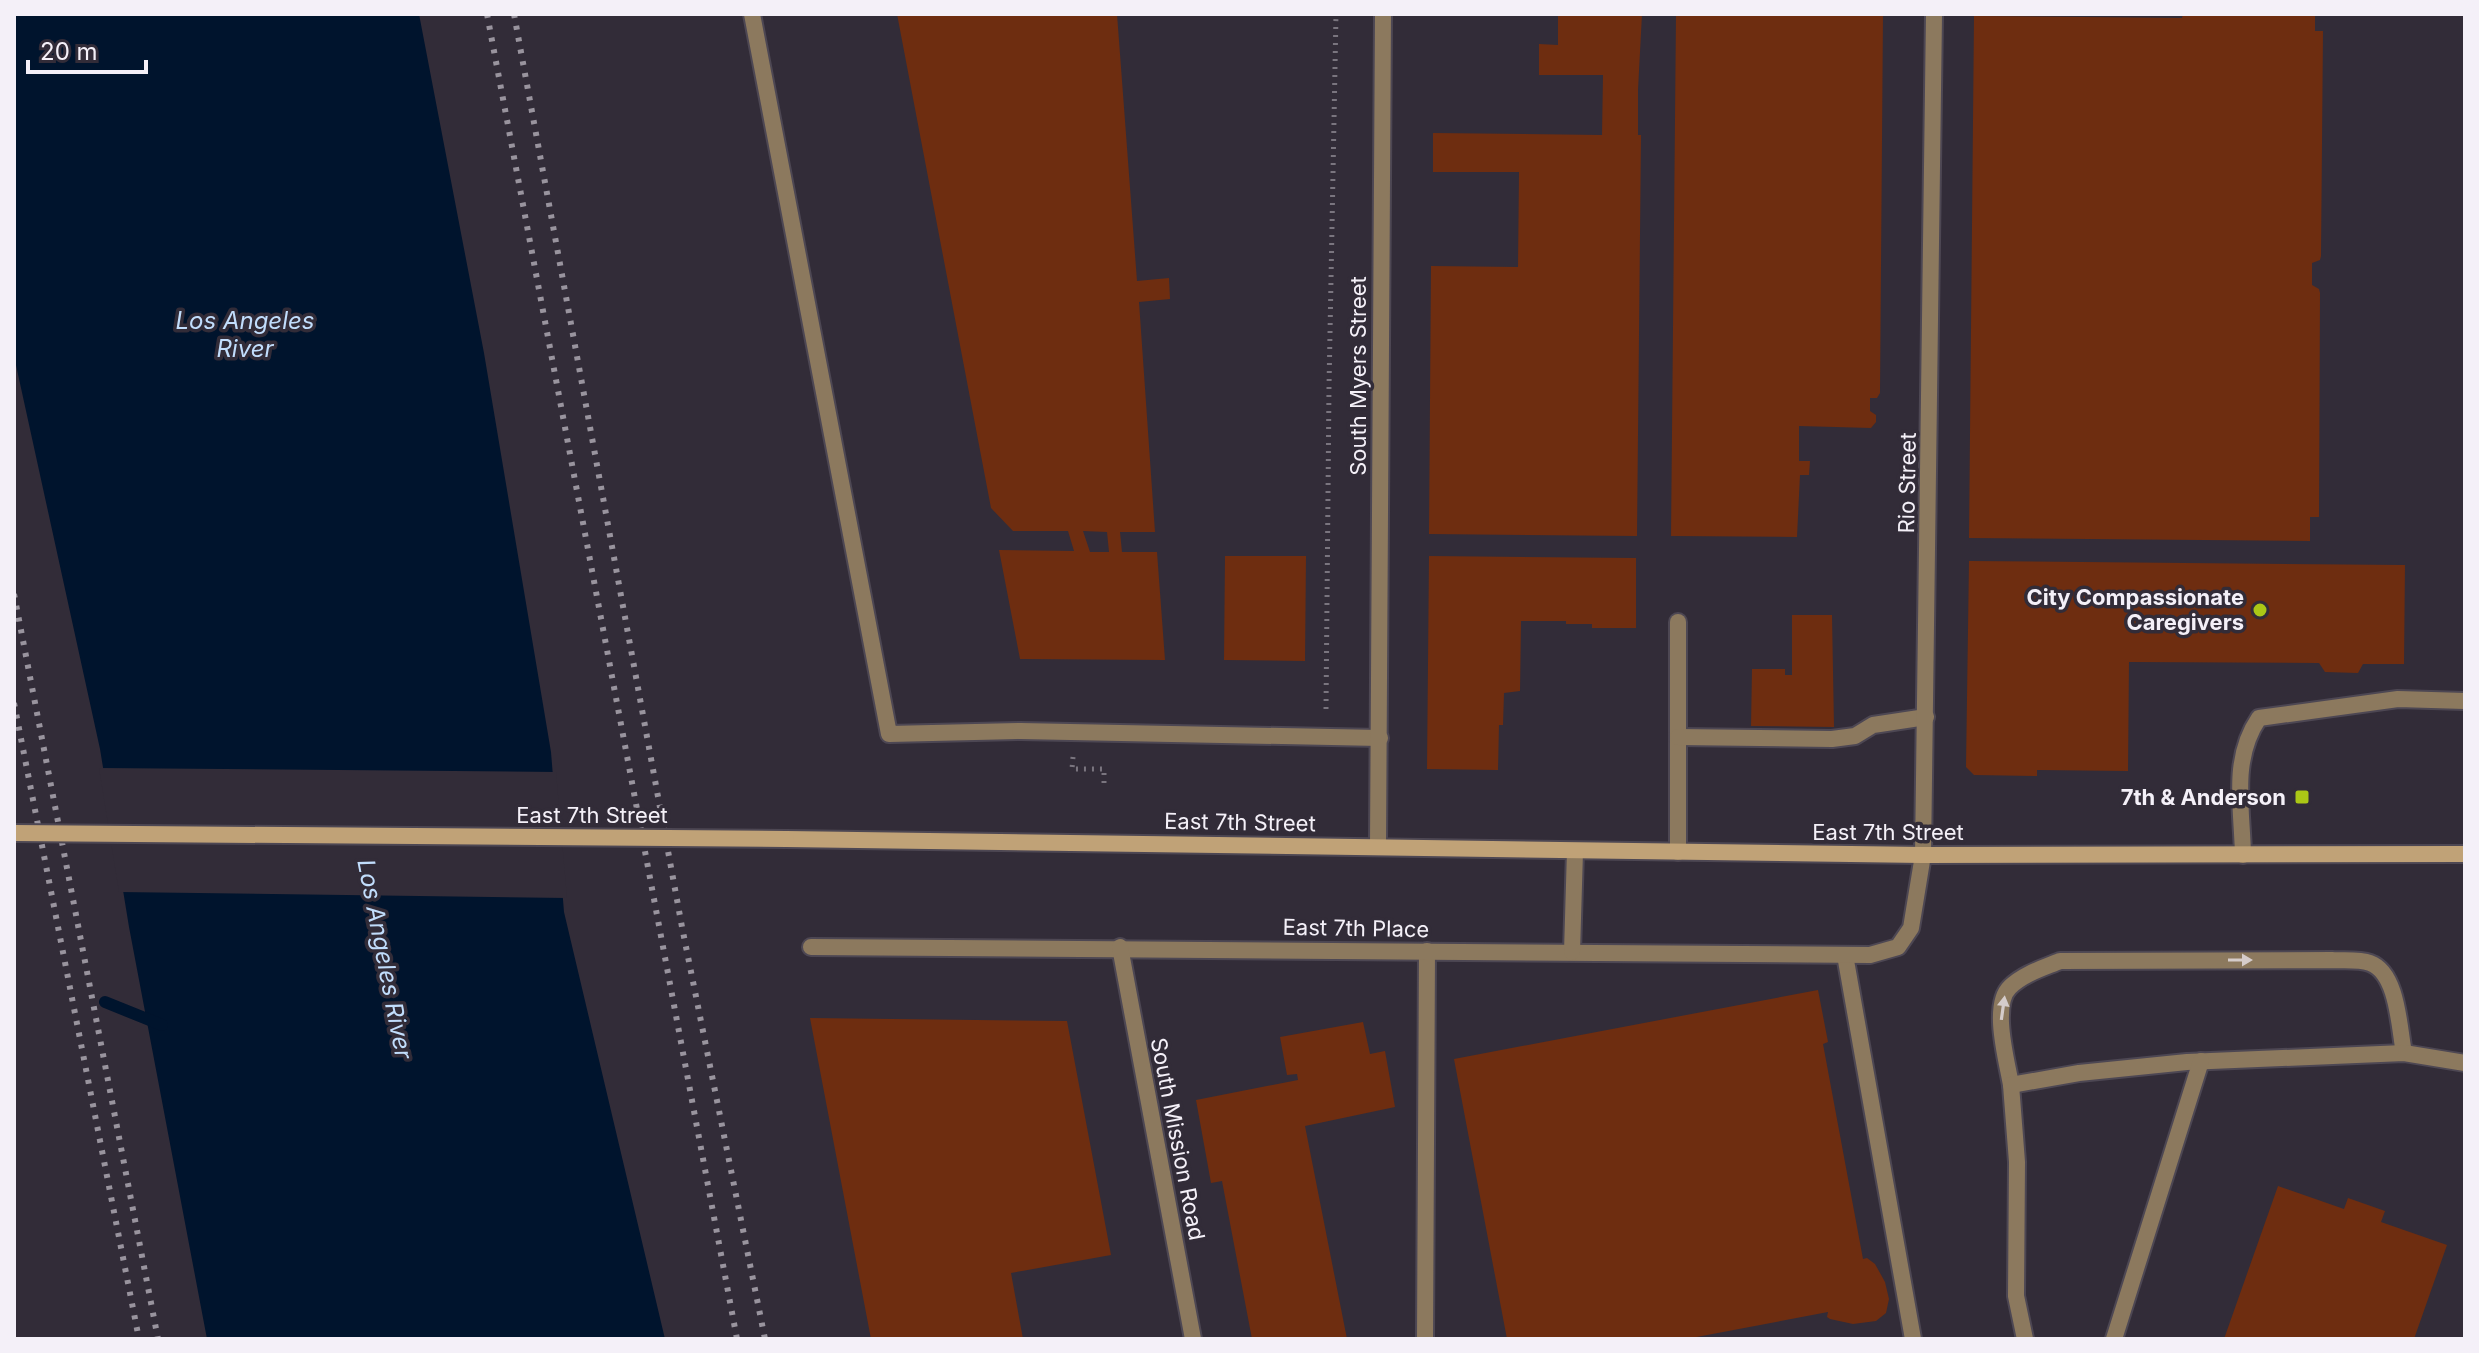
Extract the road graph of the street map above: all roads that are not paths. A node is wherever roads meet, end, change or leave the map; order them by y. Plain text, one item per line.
1 (752, 14) edge
2 (1383, 14) edge
3 (1934, 14) edge
4 (1678, 622) dead end
5 (2465, 701) edge
6 (1926, 717) junction
7 (1678, 737) junction
8 (1380, 738) junction
9 (14, 833) edge
10 (1378, 845) junction
11 (1575, 851) junction
12 (1678, 852) junction
13 (2465, 854) edge
14 (1923, 855) junction
15 (2243, 855) junction
16 (811, 947) dead end
17 (1120, 947) junction
18 (1898, 947) joint
19 (1427, 951) junction
20 (1572, 952) junction
21 (1845, 955) junction
22 (2404, 1053) junction
23 (2201, 1061) junction
24 (2465, 1063) edge
25 (2011, 1085) junction
26 (1193, 1339) edge
27 (1425, 1339) edge
28 (1913, 1339) edge
29 (2025, 1339) edge
30 (2114, 1339) edge

1 - 8 street
2 - 8 street, South Myers Street
3 - 6 street, Rio Street
4 - 7 street
5 - 15 street
6 - 7 street
6 - 14 street, Rio Street
7 - 12 street
8 - 10 street, South Myers Street
9 - 10 main road, East 7th Street, bridge
10 - 11 main road, East 7th Street
11 - 12 main road, East 7th Street
11 - 20 street
12 - 14 main road, East 7th Street
13 - 15 main road, East 7th Street
14 - 15 main road, East 7th Street
14 - 18 street, Rio Street
16 - 17 street, East 7th Place
17 - 19 street, East 7th Place
17 - 26 street, South Mission Road
18 - 21 street, East 7th Place
19 - 20 street, East 7th Place
19 - 27 street
20 - 21 street, East 7th Place
21 - 28 street
22 - 23 street
22 - 24 street
25 -> 22 street
23 - 25 street
23 - 30 street
25 - 29 street

